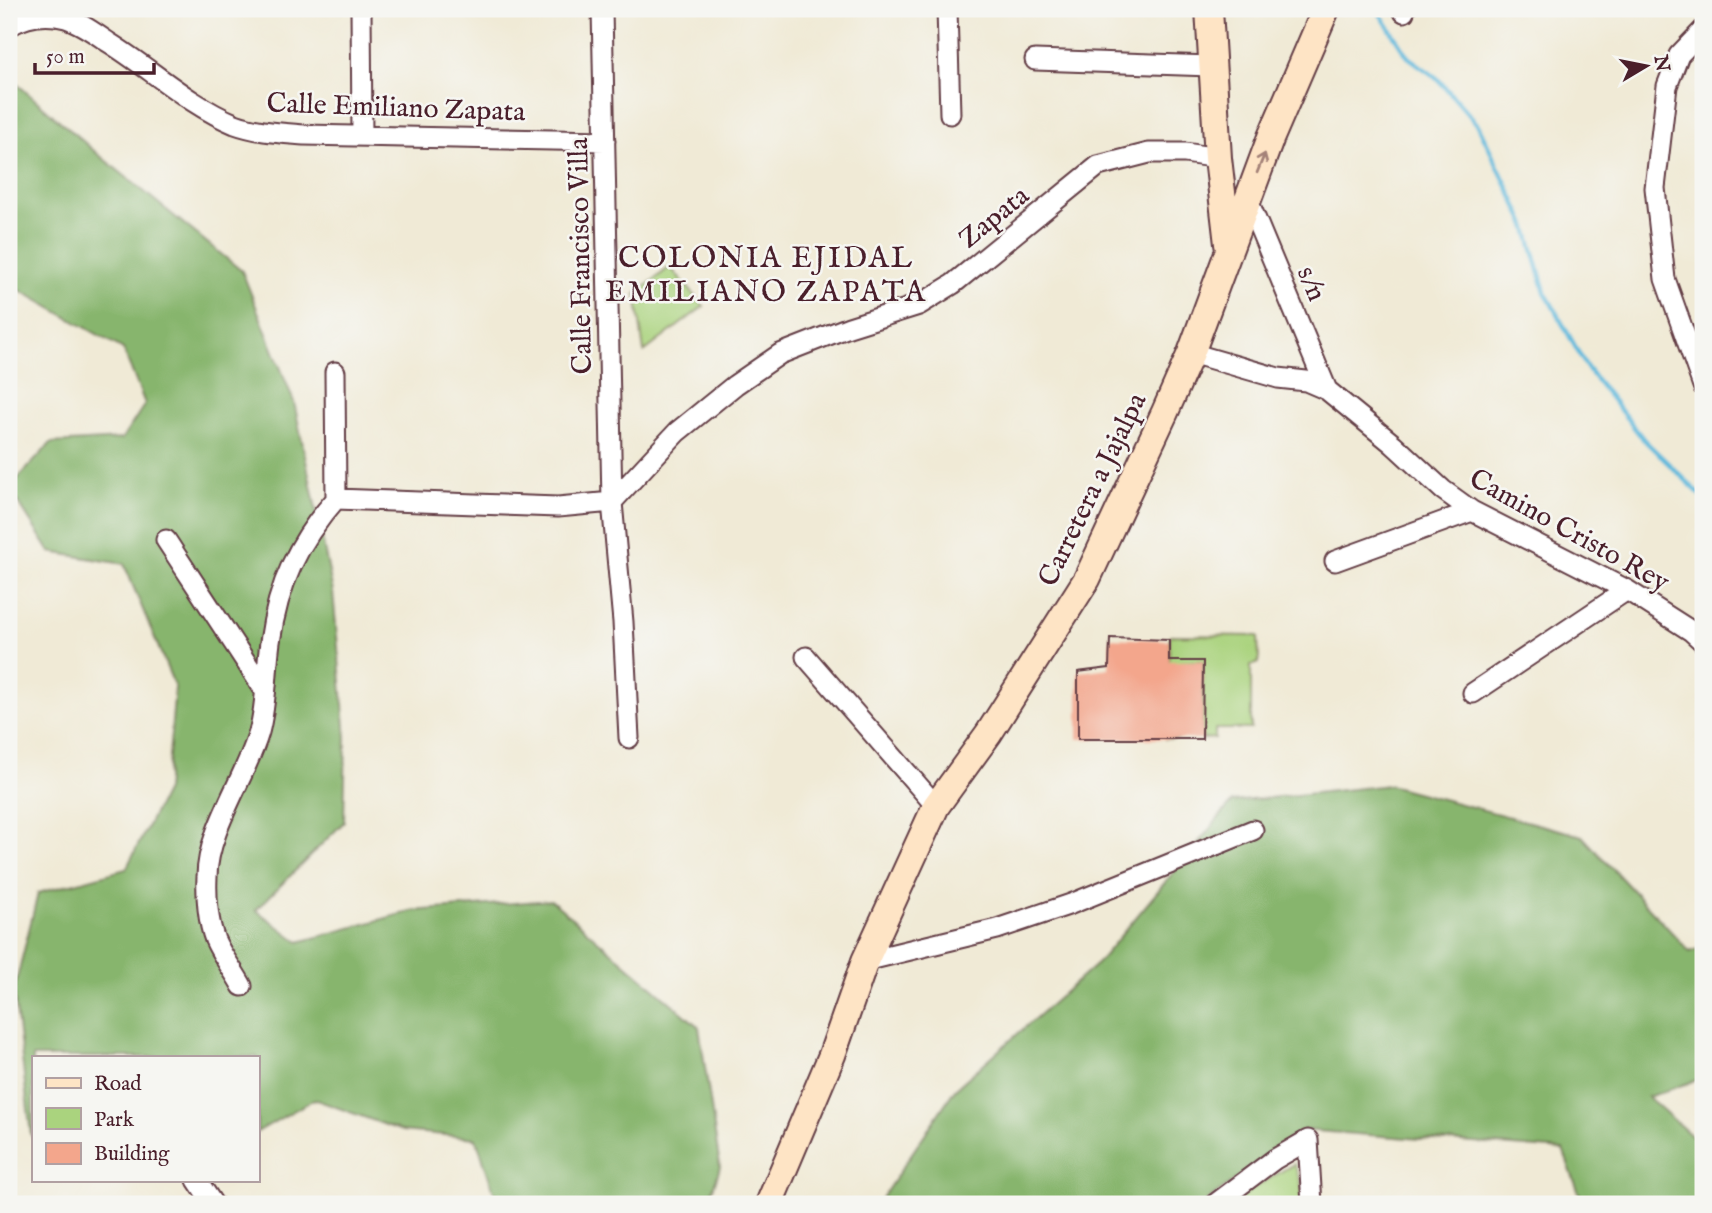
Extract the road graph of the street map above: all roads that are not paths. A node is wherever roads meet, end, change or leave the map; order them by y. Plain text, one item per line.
1 (361, 9) edge
2 (602, 9) edge
3 (947, 9) edge
4 (1209, 9) edge
5 (1326, 9) edge
6 (9, 26) edge
7 (1703, 30) edge
8 (1035, 60) dead end
9 (1211, 66) junction
10 (950, 114) dead end
11 (362, 136) junction
12 (605, 141) junction
13 (1218, 158) junction
14 (1247, 198) junction
15 (1229, 249) junction
16 (1191, 353) junction
17 (335, 372) dead end
18 (1703, 386) edge
19 (1328, 390) junction
20 (336, 499) junction
21 (612, 502) junction
22 (1472, 511) junction
23 (166, 540) dead end
24 (1335, 561) dead end
25 (1627, 590) junction
26 (1703, 642) edge
27 (806, 657) dead end
28 (265, 691) junction
29 (1473, 693) dead end
30 (629, 738) dead end
31 (936, 806) junction
32 (1253, 830) dead end
33 (867, 958) junction
34 (242, 986) dead end
35 (198, 1182) edge
36 (213, 1204) edge
37 (769, 1204) edge
38 (1215, 1204) edge
39 (1312, 1204) edge

1 - 11 street
2 - 12 street, Calle Francisco Villa
3 - 10 street
4 - 9 street, Carretera a Jajalpa
14 -> 5 street
6 - 11 street, Calle Emiliano Zapata
7 - 18 street
8 - 9 street
9 - 13 street, Carretera a Jajalpa
11 - 12 street, Calle Emiliano Zapata
12 - 21 street, Calle Francisco Villa
13 - 15 street, Carretera a Jajalpa
13 - 21 street, Zapata
14 - 15 street
14 - 19 street, s/n
15 - 16 street, Carretera a Jajalpa
16 - 19 street, Camino Cristo Rey
16 - 31 street, Carretera a Jajalpa
17 - 20 street
19 - 22 street, Camino Cristo Rey
20 - 21 street
20 - 28 street
21 - 30 street, Calle Francisco Villa
22 - 24 street
22 - 25 street, Camino Cristo Rey
23 - 28 street
25 - 26 street, Camino Cristo Rey
25 - 29 street
27 - 31 street
28 - 34 street
31 - 33 street, Carretera a Jajalpa
32 - 33 street
33 - 37 street, Carretera a Jajalpa
35 - 36 street
38 - 39 street

